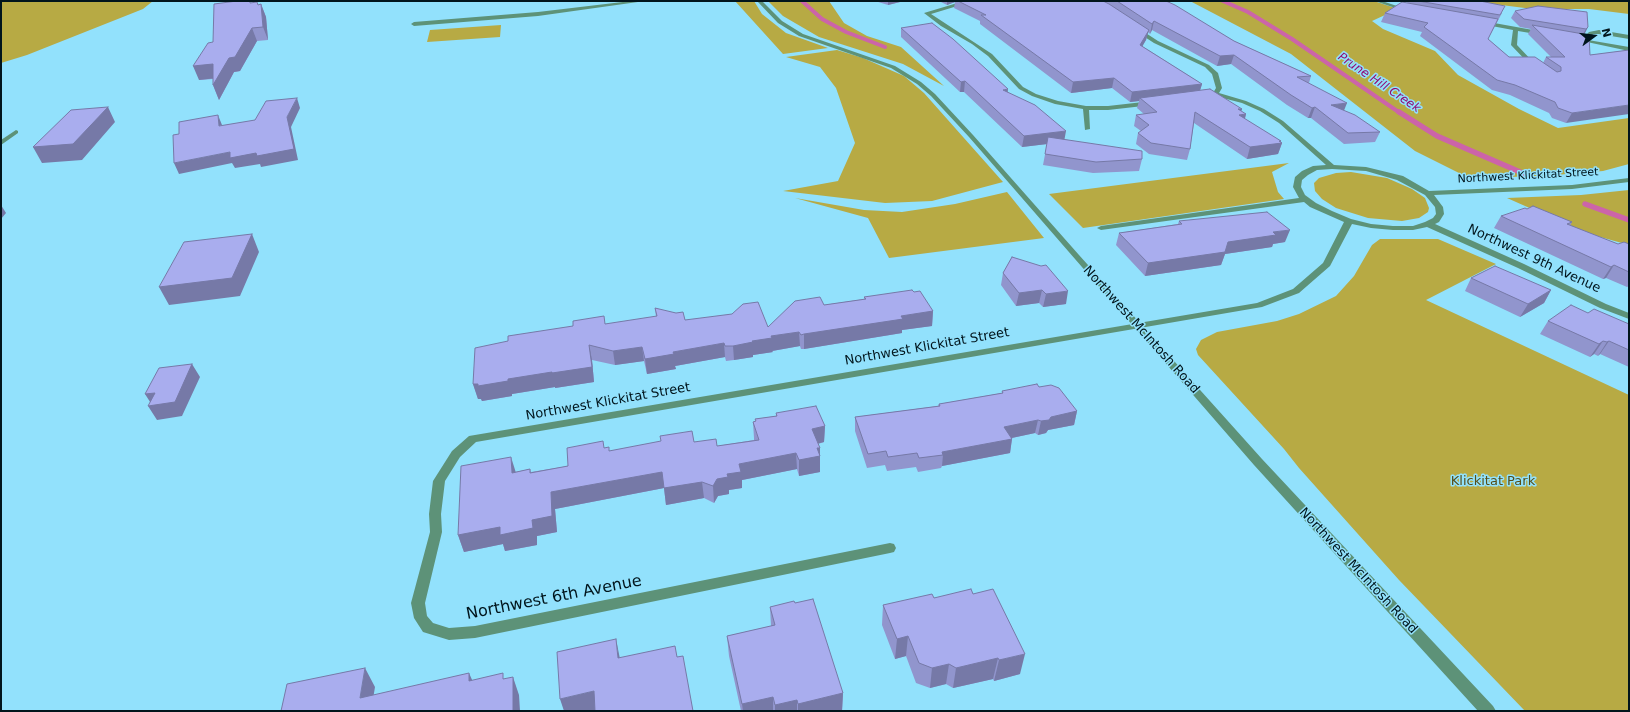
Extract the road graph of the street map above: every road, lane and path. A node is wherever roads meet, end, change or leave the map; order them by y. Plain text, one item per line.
1 (643, 1) edge
2 (759, 1) edge
3 (982, 1) edge
4 (1377, 1) edge
5 (1387, 1) edge
6 (962, 2) edge
7 (1479, 22) edge
8 (414, 24) dead end
9 (1130, 25) edge
10 (1516, 29) junction
11 (1548, 34) edge
12 (1629, 37) edge
13 (1570, 38) edge
14 (1584, 40) junction
15 (1629, 49) edge
16 (1540, 70) edge
17 (1215, 94) junction
18 (1197, 98) edge
19 (1157, 102) edge
20 (1086, 108) junction
21 (1087, 129) dead end
22 (16, 132) dead end
23 (1, 143) edge
24 (1332, 166) junction
25 (1629, 180) edge
26 (1428, 193) junction
27 (1307, 200) junction
28 (1349, 221) junction
29 (1428, 224) junction
30 (1101, 228) dead end
31 (1629, 316) edge
32 (1137, 326) junction
33 (473, 439) joint
34 (890, 548) dead end
35 (1488, 711) edge

1 - 8 street
2 - 32 street, Northwest McIntosh Road
3 - 6 street
4 - 5 street
6 - 20 street
7 - 10 street
9 - 17 street
10 - 11 street
10 - 16 street
12 - 14 street
13 - 14 street
14 - 15 street
17 - 18 street
17 - 24 street
19 - 20 street
20 - 21 street
22 - 23 street
24 - 26 street
24 - 27 street
25 - 26 street, Northwest Klickitat Street
26 - 29 street
27 - 28 street
27 - 30 street
28 - 29 street
28 - 32 street, Northwest Klickitat Street
29 - 31 street, Northwest 9th Avenue
32 - 33 street, Northwest Klickitat Street
32 - 35 street, Northwest McIntosh Road
33 - 34 street, Northwest 6th Avenue

